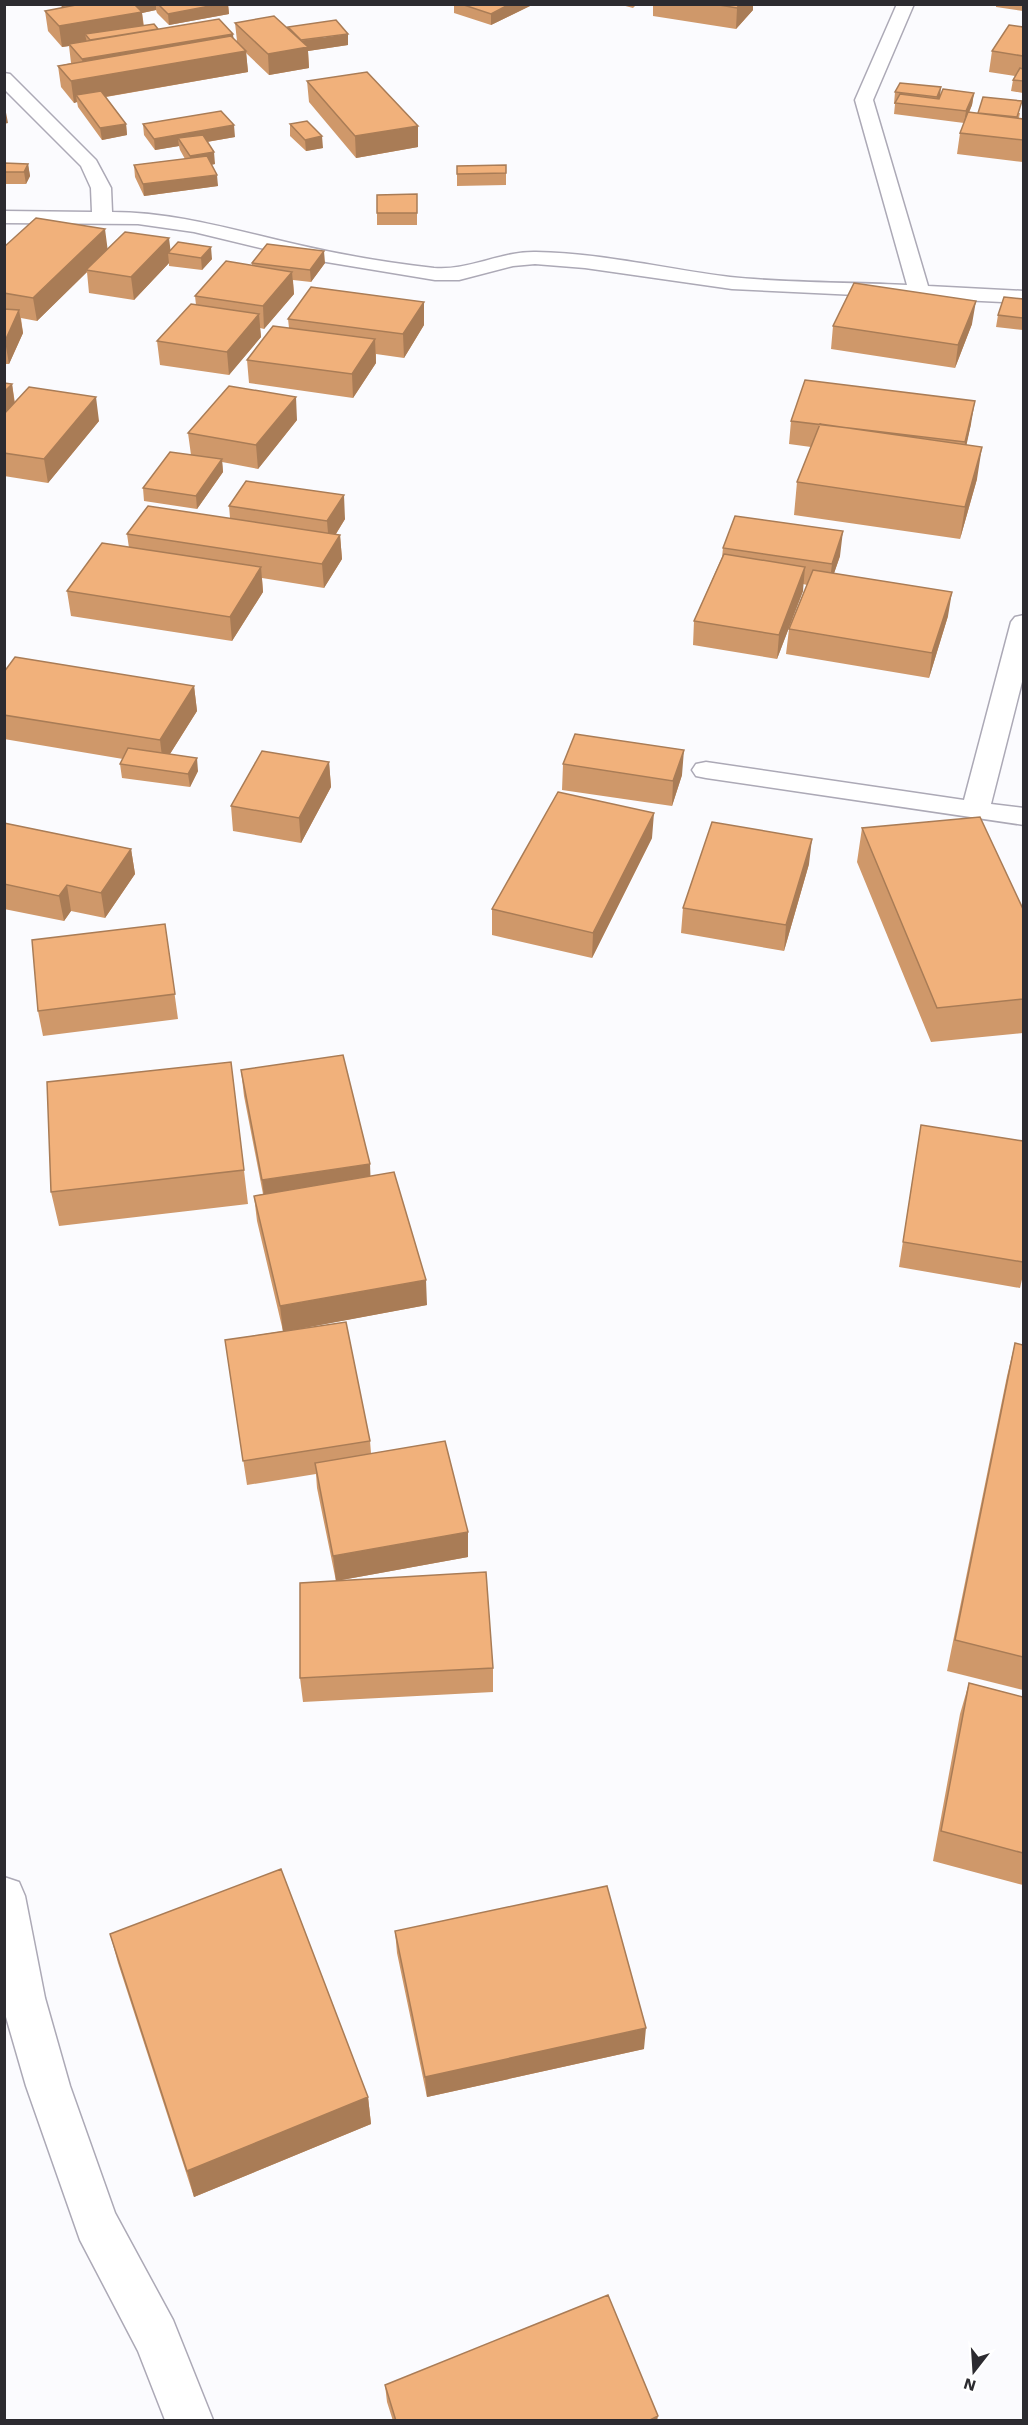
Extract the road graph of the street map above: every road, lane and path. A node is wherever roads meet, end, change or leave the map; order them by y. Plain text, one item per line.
1 (906, 4) edge
2 (4, 78) edge
3 (4, 217) edge
4 (102, 217) junction
5 (919, 291) junction
6 (1023, 297) edge
7 (1023, 622) edge
8 (706, 770) dead end
9 (976, 808) junction
10 (1023, 817) edge
11 (4, 1896) edge
12 (189, 2421) edge

1 - 5 street
2 - 4 street
3 - 4 street
4 - 5 street
5 - 6 street
7 - 9 street
8 - 9 street
9 - 10 street
11 - 12 street

